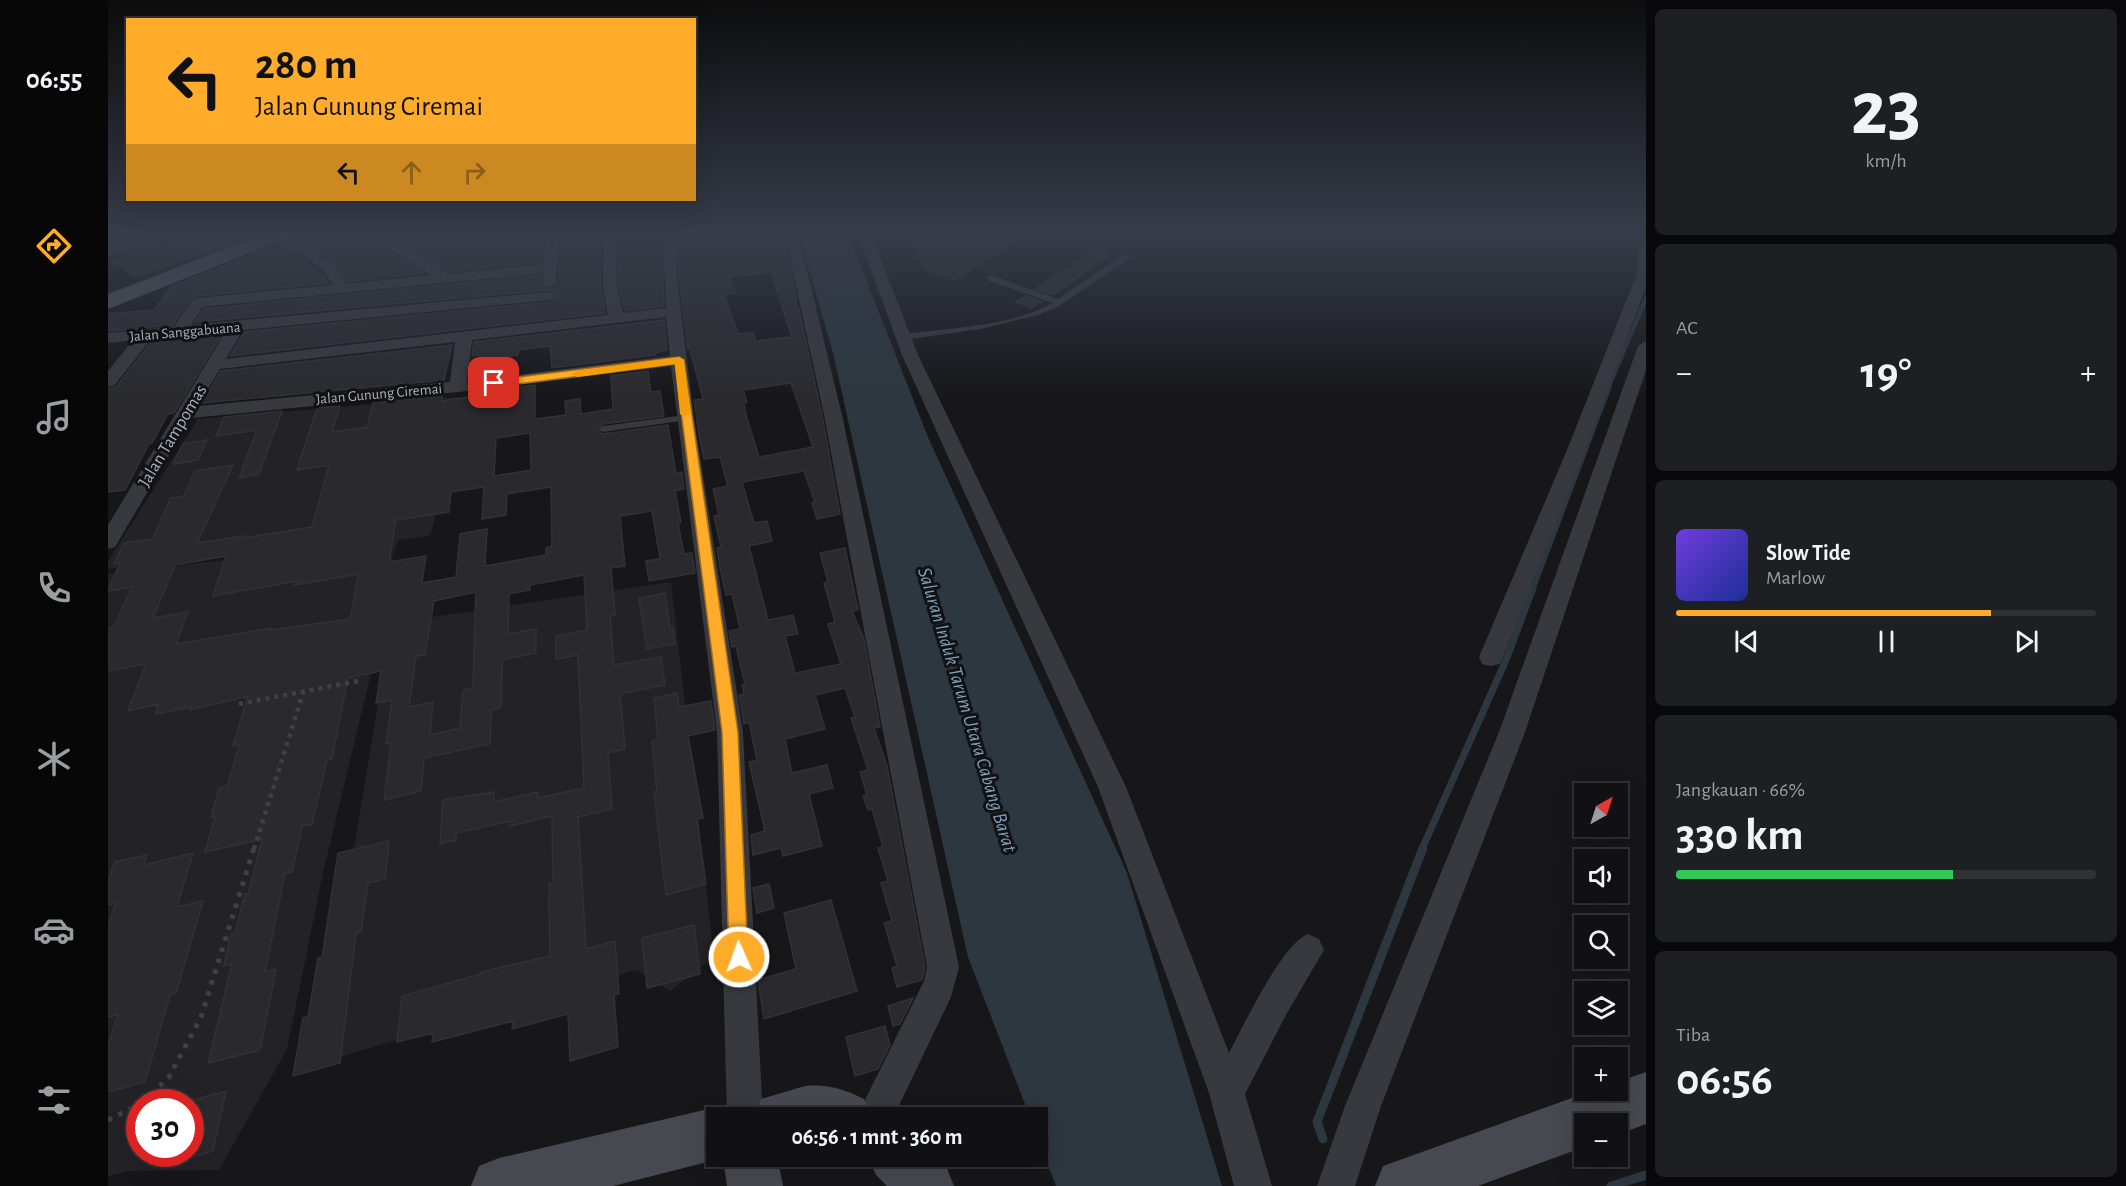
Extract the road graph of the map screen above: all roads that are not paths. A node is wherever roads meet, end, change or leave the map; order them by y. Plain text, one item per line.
1 (125, 289) edge
2 (207, 289) edge
3 (320, 289) edge
4 (397, 289) edge
5 (549, 289) edge
6 (610, 289) edge
7 (671, 289) edge
8 (804, 289) edge
9 (885, 289) edge
10 (1023, 289) edge
11 (1078, 289) edge
12 (1638, 289) edge
13 (110, 295) edge
14 (549, 296) junction
15 (1059, 302) junction
16 (197, 303) junction
17 (673, 312) junction
18 (386, 313) junction
19 (617, 319) junction
20 (546, 327) junction
21 (236, 328) junction
22 (179, 332) junction
23 (146, 334) junction
24 (464, 336) junction
25 (903, 337) junction
26 (108, 338) edge
27 (1646, 346) edge
28 (679, 360) junction
29 (215, 365) junction
30 (108, 382) edge
31 (458, 387) junction
32 (186, 413) junction
33 (685, 418) junction
34 (603, 429) dead end
35 (108, 542) edge
36 (1491, 657) dead end
37 (1308, 950) dead end
38 (1227, 1093) junction
39 (1646, 1098) edge
40 (745, 1107) edge
41 (879, 1107) edge
42 (706, 1137) edge
43 (751, 1167) edge
44 (906, 1167) edge
45 (499, 1186) edge
46 (754, 1186) edge
47 (926, 1186) edge
48 (1253, 1186) edge
49 (1336, 1186) edge
50 (1403, 1186) edge

1 - 13 main road
2 - 16 street
3 - 16 street
4 - 18 street
5 - 14 street
6 - 19 street
7 - 17 street
8 - 41 street
9 - 25 street
10 - 15 lane
11 - 15 lane
12 - 36 street
14 - 18 street, Jalan Sanggabuana
14 - 20 street
15 - 25 lane
16 - 22 street
17 - 19 street
17 - 28 street
18 - 21 street, Jalan Sanggabuana
19 - 20 street
20 - 24 street
21 - 22 street, Jalan Sanggabuana
21 - 29 street, Jalan Tampomas
22 - 23 street, Jalan Sanggabuana
23 - 26 street, Jalan Sanggabuana
23 - 30 street
24 - 29 street
24 - 31 street
25 - 38 street
27 - 49 street
28 - 31 street, Jalan Gunung Ciremai
28 - 33 street
29 - 32 street, Jalan Tampomas
31 - 32 street, Jalan Gunung Ciremai
32 - 35 street, Jalan Tampomas
33 - 34 lane
33 - 40 street
37 - 38 street
38 - 48 street
39 - 50 street
42 - 45 street
43 - 46 street
44 - 47 street

